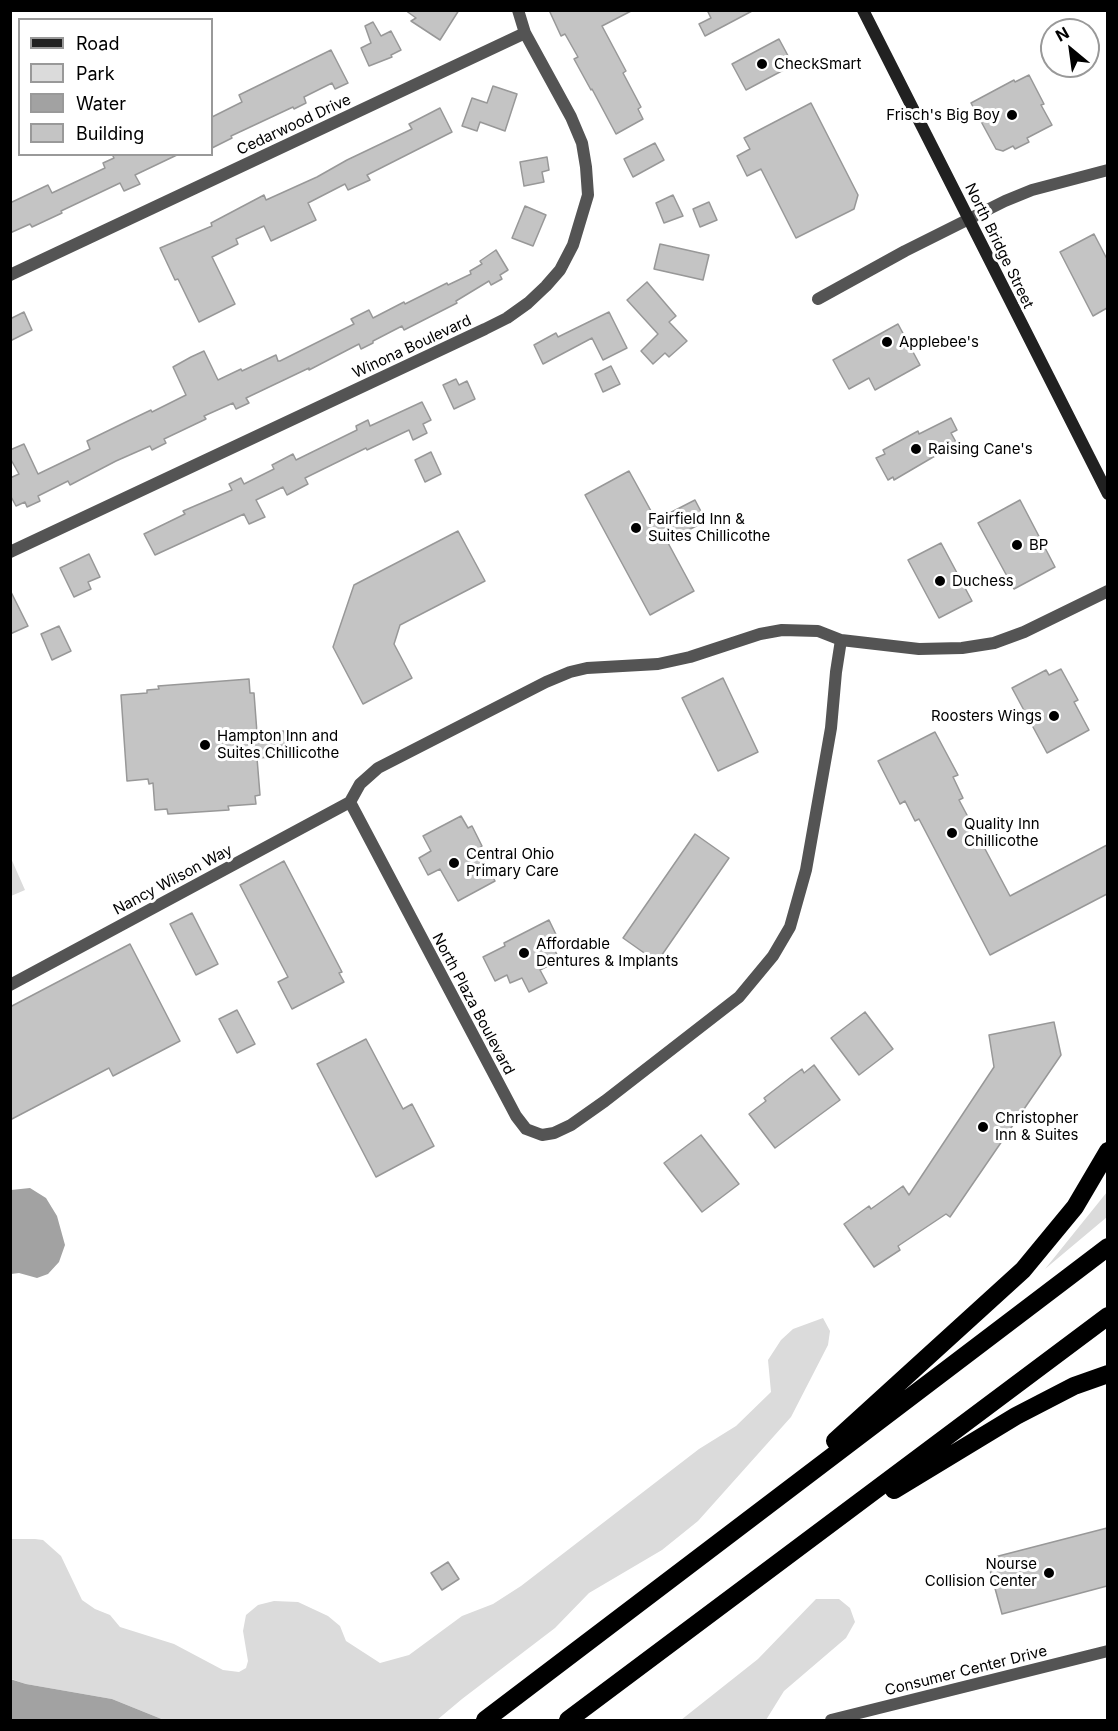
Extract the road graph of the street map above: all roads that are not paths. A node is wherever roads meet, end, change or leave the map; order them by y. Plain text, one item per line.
1 (518, 10) edge
2 (863, 10) edge
3 (525, 33) junction
4 (1107, 170) edge
5 (969, 219) junction
6 (10, 275) edge
7 (818, 299) dead end
8 (1107, 494) edge
9 (10, 552) edge
10 (1107, 591) edge
11 (841, 640) junction
12 (350, 802) junction
13 (10, 985) edge
14 (1107, 1151) edge
15 (1107, 1247) edge
16 (1107, 1316) edge
17 (1107, 1374) edge
18 (737, 1528) junction
19 (808, 1542) junction
20 (1107, 1651) edge
21 (484, 1720) edge
22 (568, 1720) edge
23 (831, 1720) edge

1 - 3 street, Winona Boulevard
2 - 5 main road, North Bridge Street
3 - 6 street, Cedarwood Drive
3 - 9 street, Winona Boulevard
4 - 5 street
5 - 7 street
5 - 8 main road, North Bridge Street
10 - 11 street
11 - 12 street
11 - 12 street, North Plaza Boulevard
12 - 13 street, Nancy Wilson Way
14 - 18 highway
15 - 18 highway
16 - 19 highway
17 - 19 highway
18 - 21 highway
19 - 22 highway
20 - 23 street, Consumer Center Drive

